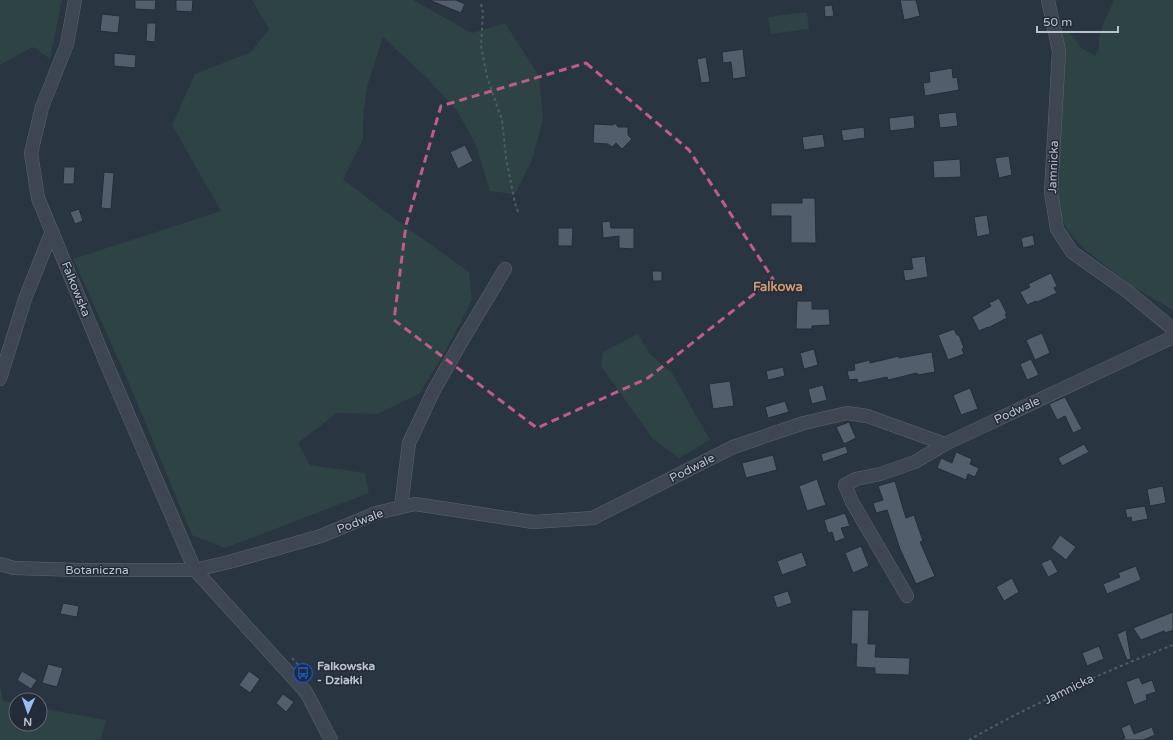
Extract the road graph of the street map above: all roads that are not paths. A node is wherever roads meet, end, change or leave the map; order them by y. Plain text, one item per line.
1 (75, 0) edge
2 (1048, 0) edge
3 (52, 231) junction
4 (505, 269) dead end
5 (1173, 329) edge
6 (1173, 337) edge
7 (0, 379) edge
8 (945, 444) junction
9 (401, 507) junction
10 (0, 564) edge
11 (195, 570) junction
12 (907, 596) dead end
13 (331, 740) edge

1 - 3 street, Falkowska
2 - 5 street, Jamnicka
3 - 7 street
3 - 11 street, Falkowska
4 - 9 street
6 - 8 street, Podwale
8 - 9 street, Podwale
8 - 12 street
9 - 11 street, Podwale
10 - 11 street, Botaniczna
11 - 13 street, Falkowska

